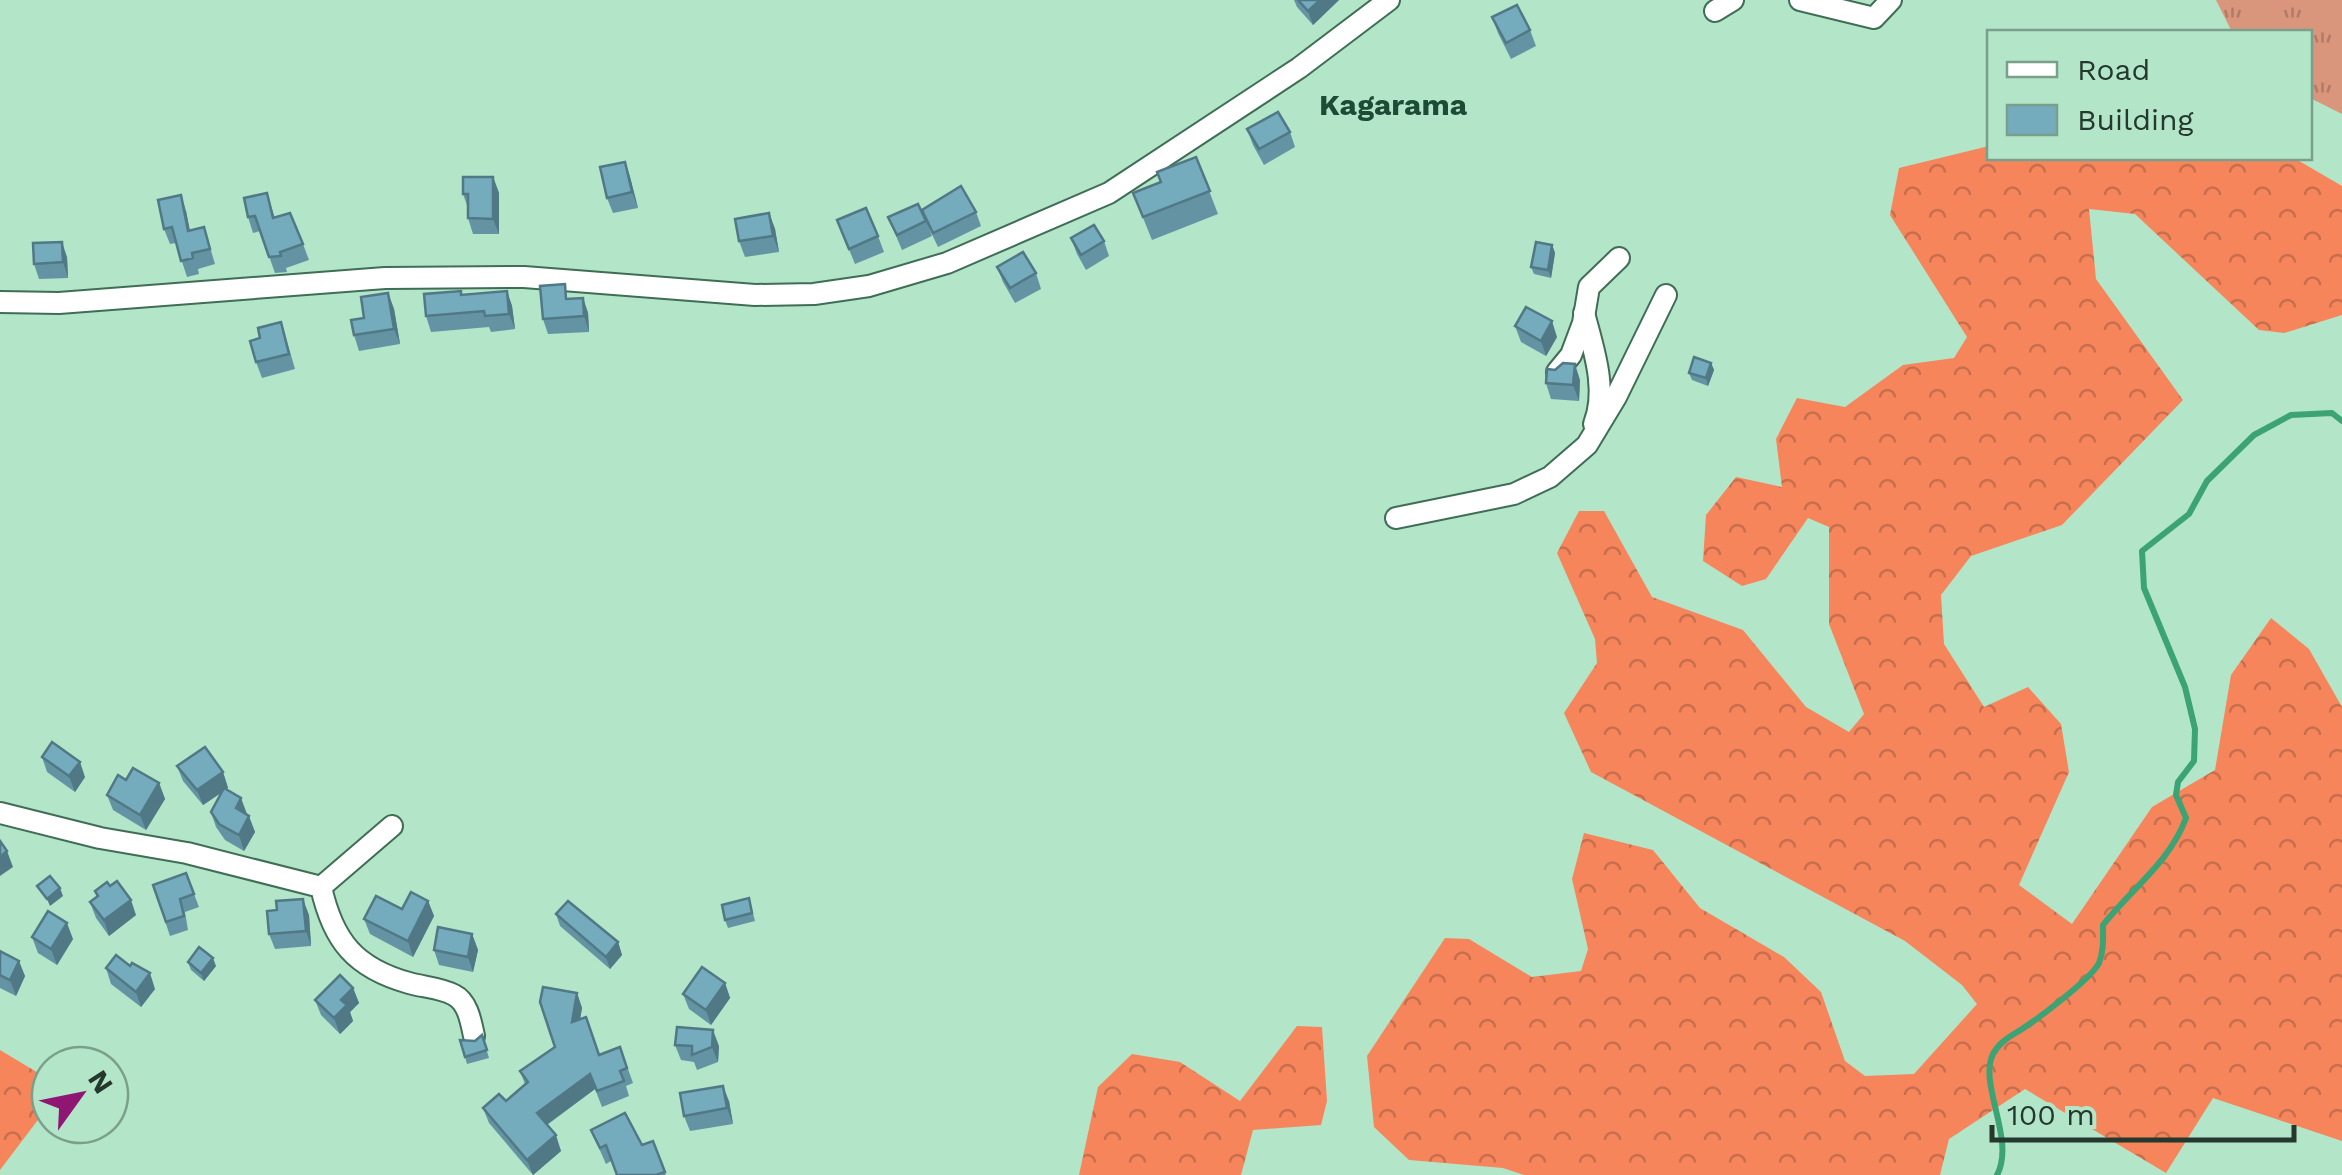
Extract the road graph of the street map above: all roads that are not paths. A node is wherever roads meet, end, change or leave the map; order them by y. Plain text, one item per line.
1 (1388, 0) edge
2 (1734, 0) edge
3 (1800, 0) edge
4 (1891, 0) edge
5 (1715, 12) dead end
6 (1619, 258) dead end
7 (1666, 295) dead end
8 (0, 302) edge
9 (1584, 313) junction
10 (1557, 372) edge
11 (1587, 446) junction
12 (1396, 518) dead end
13 (0, 813) edge
14 (392, 826) dead end
15 (321, 886) junction
16 (474, 1036) edge

1 - 8 street
2 - 5 street
3 - 4 street
6 - 9 street
7 - 11 street
9 - 10 street
9 - 11 street
11 - 12 street
13 - 15 street
14 - 15 street
15 - 16 street

